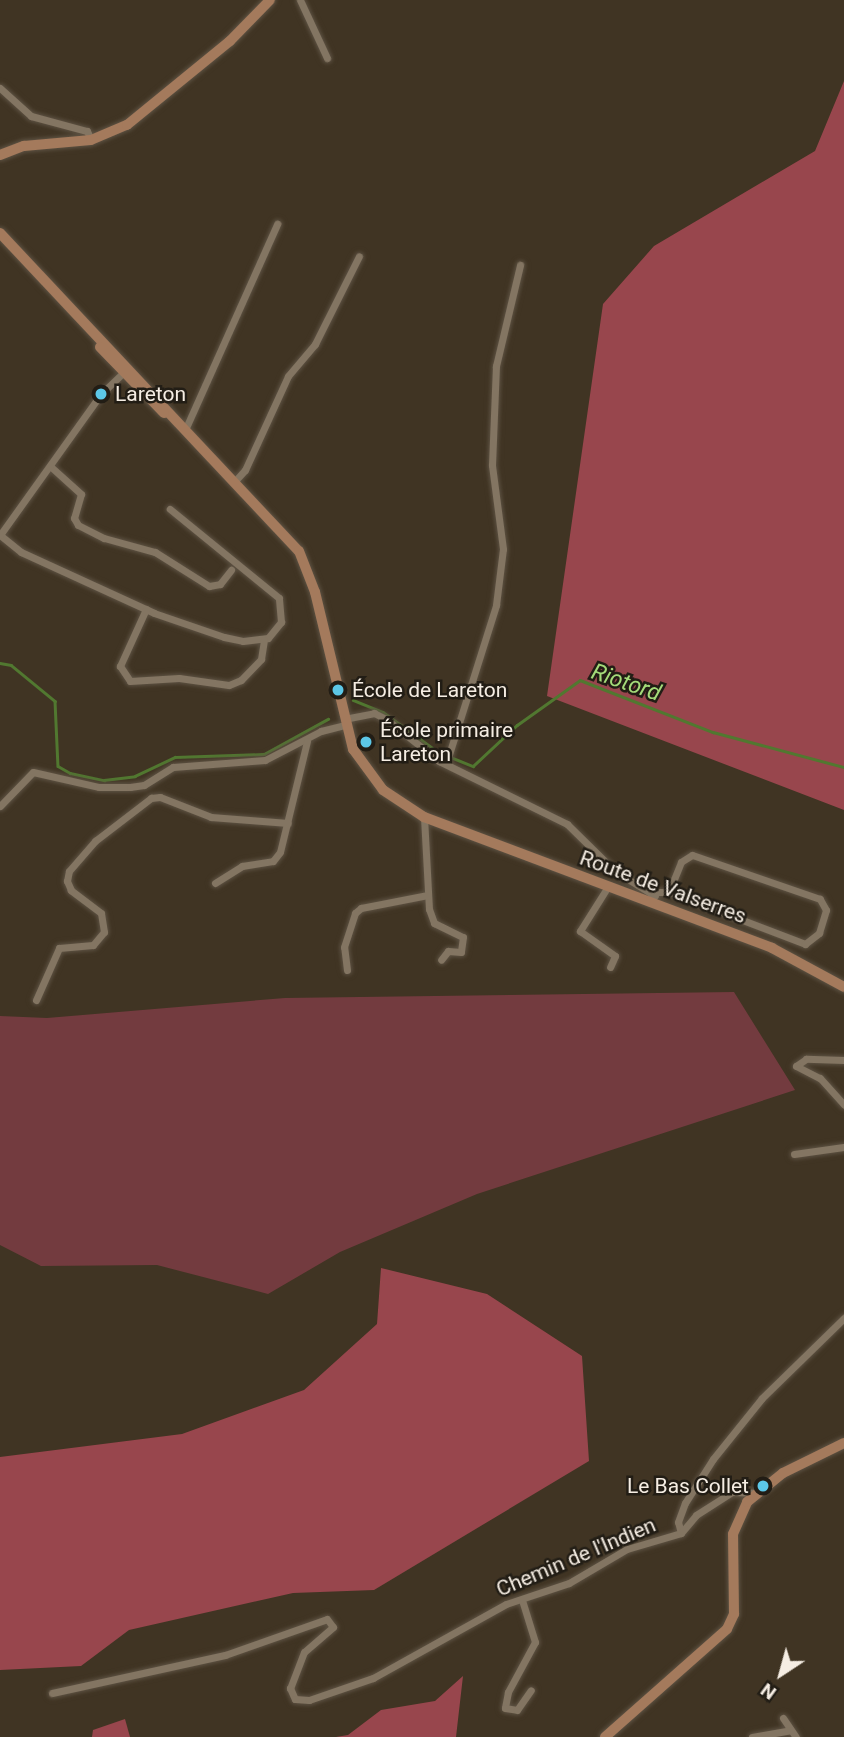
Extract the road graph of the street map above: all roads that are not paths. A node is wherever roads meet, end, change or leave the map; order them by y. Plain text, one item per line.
1 (270, 0) edge
2 (300, 0) edge
3 (327, 58) dead end
4 (0, 88) edge
5 (91, 140) junction
6 (0, 155) edge
7 (277, 224) dead end
8 (0, 233) edge
9 (359, 256) dead end
10 (520, 265) dead end
11 (123, 368) junction
12 (185, 430) junction
13 (50, 466) junction
14 (235, 481) junction
15 (170, 509) dead end
16 (0, 535) edge
17 (231, 570) dead end
18 (146, 610) junction
19 (264, 640) junction
20 (345, 722) junction
21 (307, 740) junction
22 (447, 760) junction
23 (0, 806) edge
24 (424, 817) junction
25 (288, 823) junction
26 (215, 883) dead end
27 (607, 888) junction
28 (653, 892) junction
29 (668, 892) junction
30 (638, 893) junction
31 (428, 895) junction
32 (653, 905) junction
33 (441, 960) dead end
34 (610, 967) dead end
35 (347, 970) dead end
36 (844, 986) edge
37 (36, 1000) dead end
38 (844, 1060) edge
39 (844, 1105) edge
40 (844, 1147) edge
41 (794, 1154) dead end
42 (844, 1318) edge
43 (844, 1443) edge
44 (755, 1493) junction
45 (681, 1533) junction
46 (522, 1600) junction
47 (531, 1690) dead end
48 (52, 1693) dead end
49 (783, 1718) dead end
50 (790, 1730) junction
51 (605, 1737) edge
52 (752, 1737) edge
53 (796, 1737) edge

1 - 5 street
2 - 3 street
4 - 5 street
5 - 6 street
7 - 12 street
8 - 11 street
9 - 14 street
10 - 22 street
11 - 12 street
11 - 12 street
11 - 13 street
12 - 14 street, Route de Valserres
13 - 16 street
13 - 17 street
14 - 20 street, Route de Valserres
15 - 19 street
16 - 18 street
18 - 19 street
18 - 19 street
20 - 21 street
20 - 22 street
20 - 24 street, Route de Valserres
21 - 23 street
21 - 25 street
22 - 30 street
24 - 27 street, Route de Valserres
24 - 31 street
25 - 26 street
25 - 37 street
27 - 30 street, Route de Valserres
27 - 34 street
28 - 29 street
28 - 30 street
28 - 32 street
29 - 29 street
30 - 32 street, Route de Valserres
31 - 33 street
31 - 35 street
32 - 36 street, Route de Valserres
38 - 39 street
40 - 41 street
42 - 45 street
43 - 44 street
44 - 45 street, Chemin de l'Indien
44 - 51 street
45 - 46 street, Chemin de l'Indien
46 - 47 street
46 - 48 street, Chemin de l'Indien
49 - 50 street
50 - 52 street
50 - 53 street

